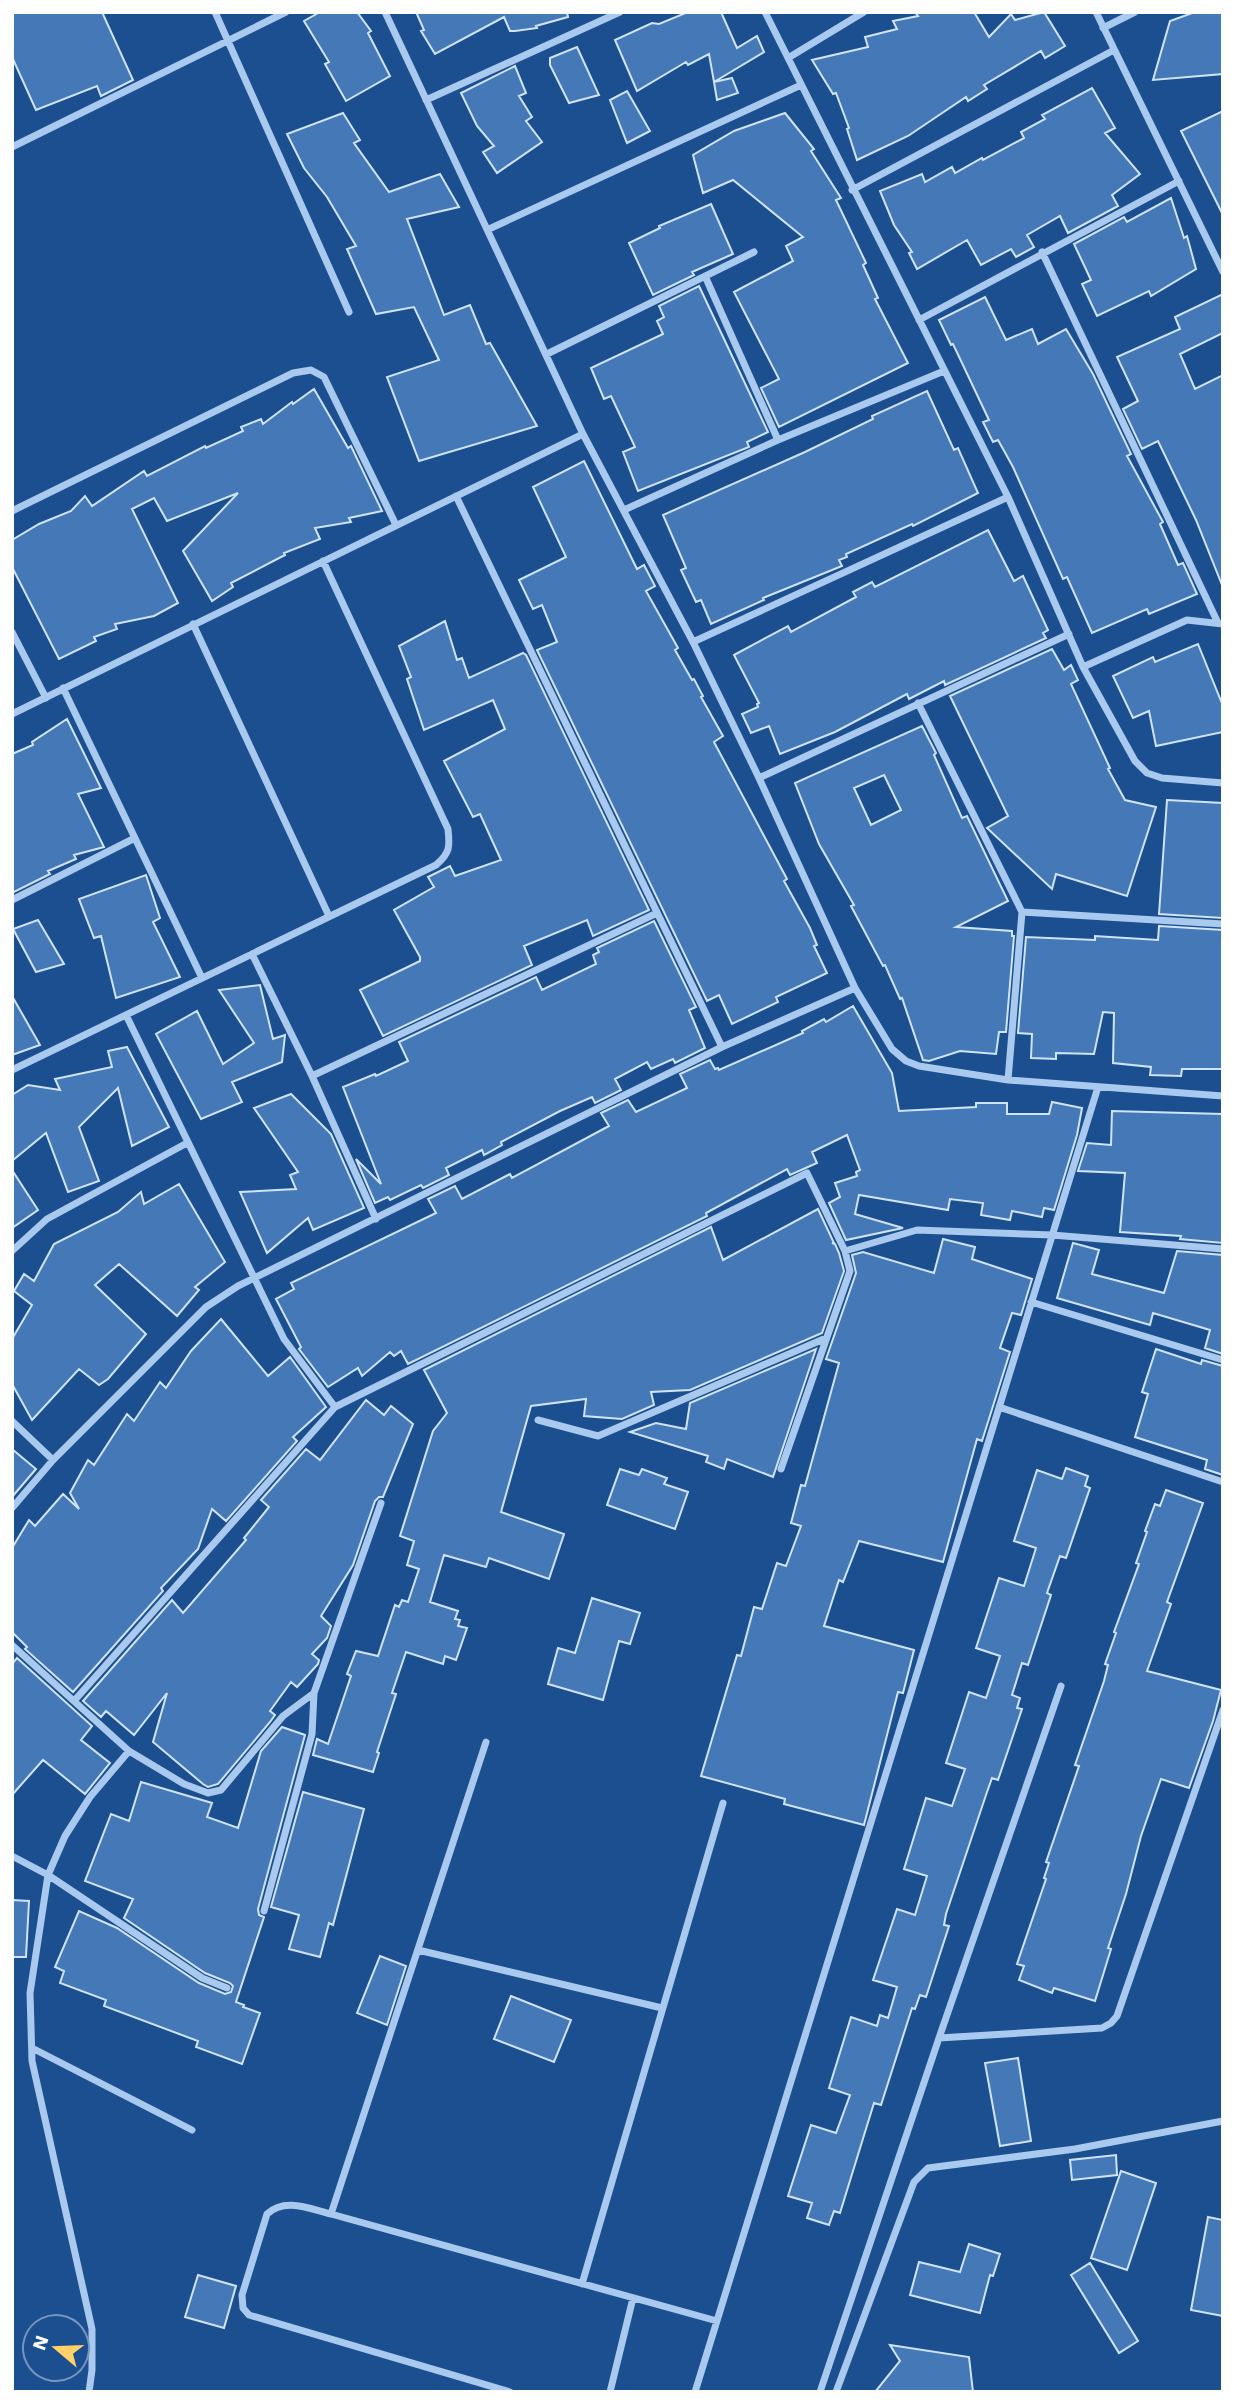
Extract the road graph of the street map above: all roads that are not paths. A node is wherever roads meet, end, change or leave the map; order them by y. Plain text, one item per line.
1 (215, 12) edge
2 (286, 12) edge
3 (385, 12) edge
4 (620, 12) edge
5 (765, 12) edge
6 (864, 12) edge
7 (1096, 12) edge
8 (1135, 12) edge
9 (1103, 28) junction
10 (228, 39) junction
11 (1114, 50) junction
12 (788, 58) junction
13 (801, 85) junction
14 (426, 100) junction
15 (12, 147) edge
16 (1179, 181) junction
17 (852, 190) junction
18 (489, 229) junction
19 (754, 252) dead end
20 (1042, 252) junction
21 (1223, 272) edge
22 (705, 276) junction
23 (349, 312) dead end
24 (919, 320) junction
25 (547, 354) junction
26 (944, 371) junction
27 (583, 434) junction
28 (778, 440) junction
29 (456, 496) junction
30 (1008, 498) junction
31 (624, 510) junction
32 (12, 511) edge
33 (397, 525) junction
34 (323, 561) junction
35 (1220, 623) edge
36 (193, 625) junction
37 (12, 632) edge
38 (1069, 634) junction
39 (693, 642) junction
40 (1083, 667) junction
41 (63, 688) junction
42 (46, 698) junction
43 (918, 703) junction
44 (12, 714) edge
45 (759, 778) junction
46 (1223, 783) edge
47 (135, 838) junction
48 (12, 900) edge
49 (1022, 912) junction
50 (657, 913) junction
51 (329, 916) junction
52 (1223, 925) edge
53 (252, 954) junction
54 (202, 978) junction
55 (855, 988) junction
56 (126, 1015) junction
57 (722, 1047) junction
58 (12, 1070) edge
59 (312, 1076) junction
60 (1008, 1080) junction
61 (1098, 1087) junction
62 (1223, 1096) edge
63 (187, 1143) junction
64 (376, 1219) junction
65 (1052, 1235) junction
66 (1223, 1249) edge
67 (12, 1251) edge
68 (845, 1251) junction
69 (253, 1279) junction
70 (1031, 1302) junction
71 (826, 1338) junction
72 (1223, 1360) edge
73 (335, 1407) junction
74 (999, 1407) junction
75 (538, 1420) dead end
76 (12, 1421) edge
77 (53, 1460) junction
78 (781, 1469) dead end
79 (1223, 1482) edge
80 (381, 1503) dead end
81 (12, 1508) edge
82 (12, 1644) edge
83 (1061, 1686) dead end
84 (314, 1693) junction
85 (74, 1701) junction
86 (1223, 1710) edge
87 (486, 1742) dead end
88 (130, 1751) junction
89 (723, 1803) dead end
90 (12, 1856) edge
91 (48, 1875) junction
92 (264, 1912) dead end
93 (418, 1950) junction
94 (227, 1988) dead end
95 (662, 2008) junction
96 (939, 2038) junction
97 (32, 2048) junction
98 (1223, 2121) edge
99 (192, 2130) dead end
100 (331, 2214) junction
101 (582, 2284) junction
102 (633, 2298) junction
103 (717, 2321) junction
104 (89, 2392) edge
105 (510, 2392) edge
106 (610, 2392) edge
107 (695, 2392) edge
108 (820, 2392) edge
109 (836, 2392) edge

1 - 10 street
2 - 10 street
3 - 14 street
4 - 14 street
5 - 12 street
6 - 12 street
7 - 9 street
8 - 9 street
9 - 11 street
10 - 15 street
10 - 23 street
11 - 16 street
11 - 17 street
12 - 13 street
13 - 17 street
13 - 18 street
14 - 18 street
16 - 20 street
16 - 21 street
17 - 24 street
18 - 25 street
19 - 22 street
20 - 24 street
20 - 35 street
22 - 25 street
22 - 28 street
24 - 26 street
25 - 27 street
26 - 28 street
26 - 30 street
27 - 29 street
27 - 31 street
28 - 31 street
29 - 33 street
29 - 50 street
30 - 38 street
30 - 39 street
31 - 39 street
32 - 33 street
33 - 34 street
34 - 36 street
34 - 51 street
35 - 40 street
36 - 41 street
36 - 51 street
37 - 42 street
38 - 40 street
38 - 43 street
39 - 45 street
40 - 46 street
41 - 42 street
41 - 47 street
42 - 44 street
43 - 45 street
43 - 49 street
45 - 55 street
47 - 48 street
47 - 54 street
49 - 52 street
49 - 60 street
50 - 57 street
50 - 59 street
51 - 53 street
53 - 54 street
53 - 59 street
54 - 56 street
55 - 57 street
55 - 60 street
56 - 58 street
56 - 63 street
57 - 64 street
59 - 64 street
60 - 61 street
61 - 62 street
61 - 65 street
63 - 67 street
63 - 69 street
64 - 69 street
65 - 66 street
65 - 68 street
65 - 70 street
68 - 71 street
68 - 73 street
69 - 73 street
69 - 77 street
70 - 72 street
70 - 74 street
71 - 75 street
71 - 78 street
73 - 85 street
74 - 79 street
74 - 103 street
76 - 77 street
77 - 81 street
80 - 84 street
82 - 85 street
83 - 96 street
84 - 88 street
84 - 92 street
85 - 88 street
86 - 96 street
87 - 93 street
88 - 91 street
89 - 95 street
90 - 91 street
91 - 94 street
91 - 97 street
93 - 95 street
93 - 100 street
95 - 101 street
96 - 108 street
97 - 99 street
97 - 104 street
98 - 109 street
100 - 101 street
100 - 105 street
101 - 102 street
102 - 103 street
102 - 106 street
103 - 107 street

